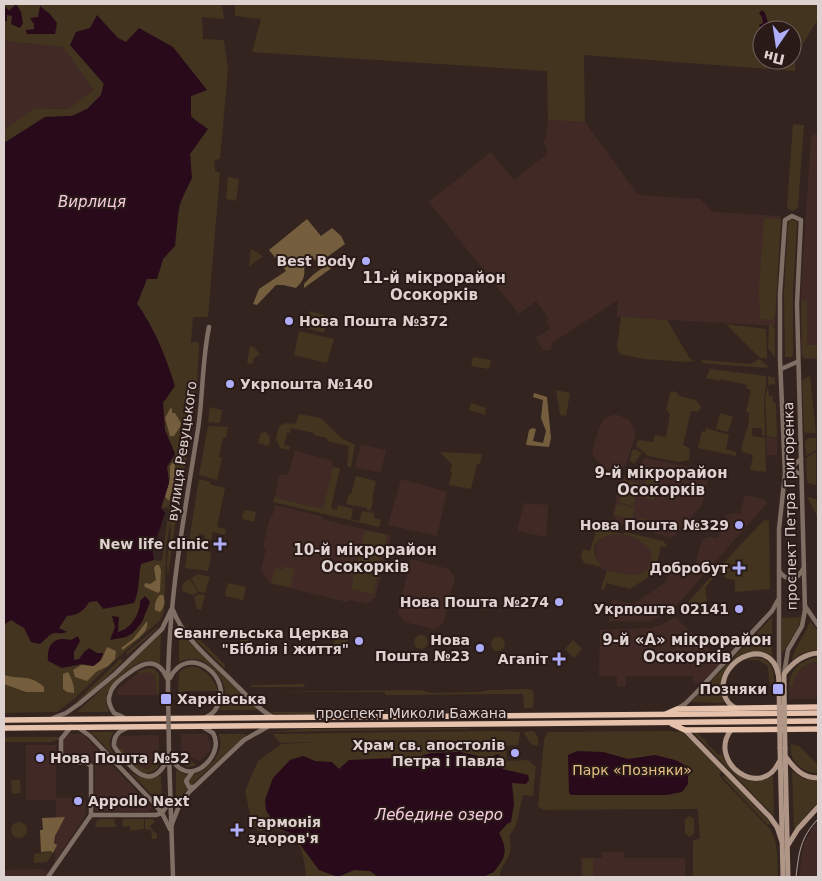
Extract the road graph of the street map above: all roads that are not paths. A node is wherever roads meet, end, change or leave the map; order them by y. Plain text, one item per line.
1 (209, 327) dead end
2 (797, 362) junction
3 (781, 369) junction
4 (801, 459) junction
5 (784, 460) junction
6 (785, 474) junction
7 (802, 477) junction
8 (804, 567) junction
9 (778, 570) junction
10 (779, 599) junction
11 (805, 605) junction
12 (172, 607) junction
13 (818, 626) edge
14 (818, 653) edge
15 (782, 674) junction
16 (168, 682) junction
17 (818, 707) edge
18 (677, 709) junction
19 (739, 709) junction
20 (818, 713) edge
21 (664, 715) junction
22 (202, 718) junction
23 (275, 718) junction
24 (129, 719) junction
25 (4, 720) edge
26 (46, 720) junction
27 (818, 721) edge
28 (665, 722) junction
29 (202, 726) junction
30 (269, 726) junction
31 (129, 727) junction
32 (4, 728) edge
33 (74, 728) junction
34 (818, 729) edge
35 (685, 730) junction
36 (731, 730) junction
37 (169, 755) junction
38 (782, 758) junction
39 (193, 771) junction
40 (818, 778) edge
41 (194, 787) junction
42 (170, 801) junction
43 (818, 807) edge
44 (162, 813) junction
45 (91, 815) junction
46 (170, 829) junction
47 (785, 844) junction
48 (48, 877) edge
49 (173, 877) edge
50 (782, 877) edge
51 (788, 877) edge

1 - 12 street, вулиця Ревуцького
2 - 3 street
2 - 3 street, проспект Петра Григоренка
2 - 4 street, проспект Петра Григоренка
3 - 5 street, проспект Петра Григоренка
4 - 5 street
4 - 7 street, проспект Петра Григоренка
5 - 6 street, проспект Петра Григоренка
6 - 7 street
6 - 9 street, проспект Петра Григоренка
7 - 8 street, проспект Петра Григоренка
8 - 9 street
8 - 11 street, проспект Петра Григоренка
9 - 10 street, проспект Петра Григоренка
10 - 15 street, проспект Петра Григоренка
10 - 18 street
11 - 13 street
11 - 15 street, проспект Петра Григоренка
12 - 16 street, вулиця Ревуцького
12 - 23 street
12 - 26 street
14 - 15 main road
15 - 19 main road
15 - 38 main road, проспект Петра Григоренка, bridge
16 - 22 street
16 - 24 street
16 - 37 street, вулиця Ревуцького, bridge
17 - 19 highway
18 - 19 highway
18 - 21 highway
20 - 21 highway, проспект Миколи Бажана
21 - 23 highway, проспект Миколи Бажана
22 - 23 highway, проспект Миколи Бажана
22 - 24 highway, проспект Миколи Бажана
24 - 26 highway, проспект Миколи Бажана
25 - 26 highway, проспект Миколи Бажана
27 - 28 highway, проспект Миколи Бажана
28 - 30 highway, проспект Миколи Бажана
28 - 35 highway
29 - 30 highway, проспект Миколи Бажана
29 - 31 highway, проспект Миколи Бажана
29 - 39 street
30 - 41 street
31 - 33 highway, проспект Миколи Бажана
31 - 37 street
32 - 33 highway, проспект Миколи Бажана
33 - 44 street
33 - 45 street
34 - 36 highway
35 - 36 highway
35 - 47 main road
36 - 38 main road
37 - 39 street
37 - 42 street, вулиця Ревуцького
38 - 40 main road
38 - 47 main road, проспект Петра Григоренка
39 - 41 street
41 - 46 street
42 - 44 street
42 - 46 street, вулиця Ревуцького
43 - 47 main road
44 - 45 street
44 - 46 street
45 - 48 street
46 - 49 street, вулиця Ревуцького
47 - 50 main road, проспект Петра Григоренка
47 - 51 main road, проспект Петра Григоренка

